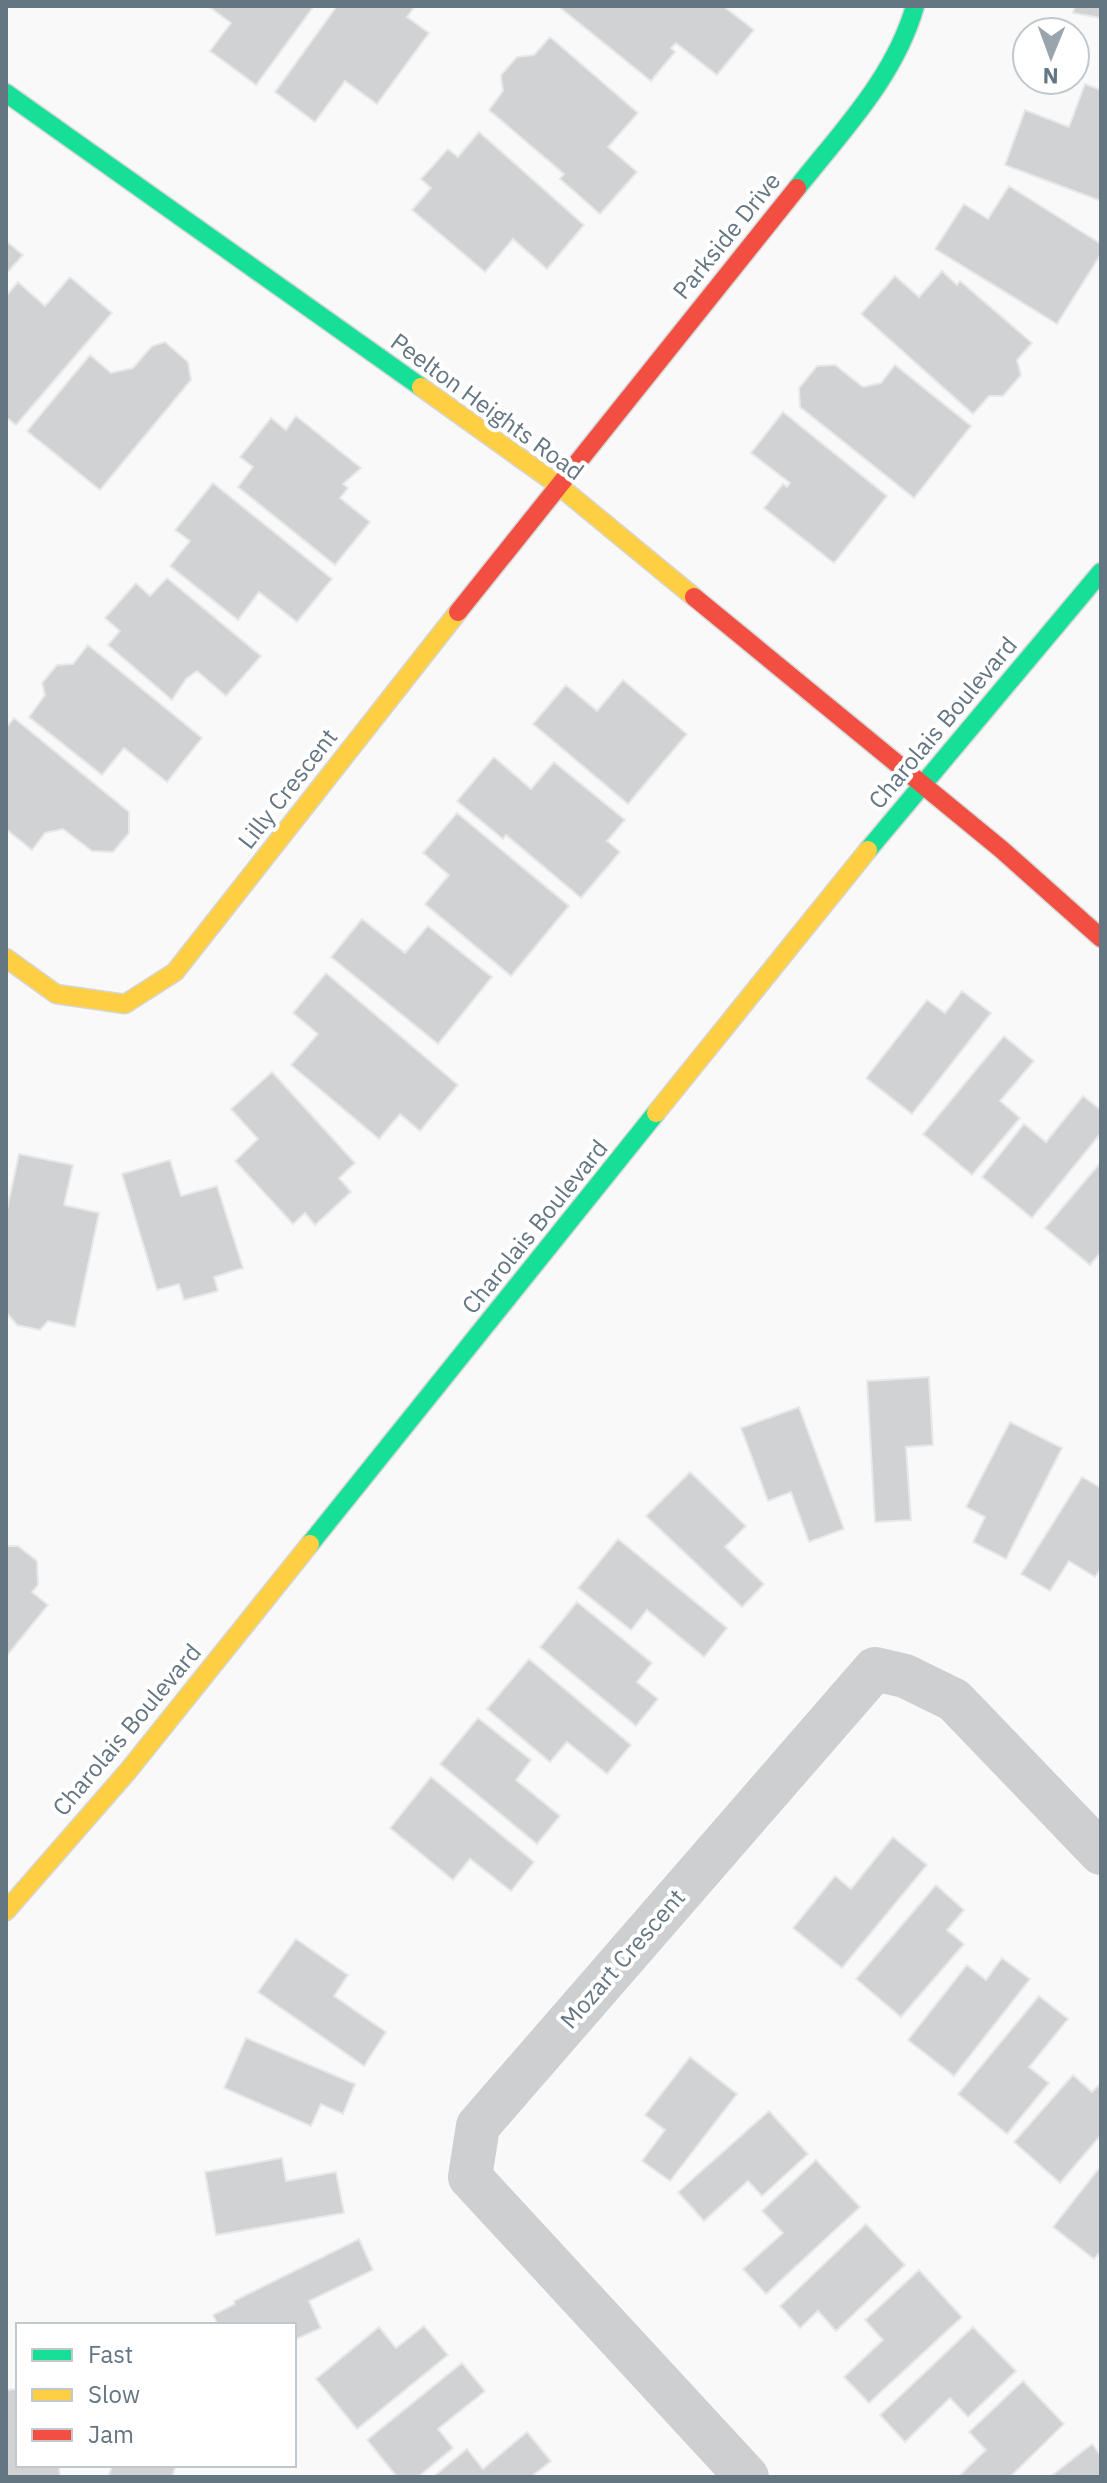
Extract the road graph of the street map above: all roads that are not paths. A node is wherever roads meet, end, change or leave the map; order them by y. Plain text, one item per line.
1 (915, 6) edge
2 (6, 93) edge
3 (558, 485) junction
4 (1101, 572) edge
5 (921, 783) junction
6 (1101, 938) edge
7 (6, 958) edge
8 (1101, 1853) edge
9 (6, 1911) edge
10 (747, 2477) edge

1 - 3 street, Parkside Drive
2 - 3 street, Peelton Heights Road
3 - 5 street, Peelton Heights Road
3 - 7 street, Lilly Crescent
4 - 5 street, Charolais Boulevard
5 - 6 street, Peelton Heights Road
5 - 9 street, Charolais Boulevard
8 - 10 street, Mozart Crescent

